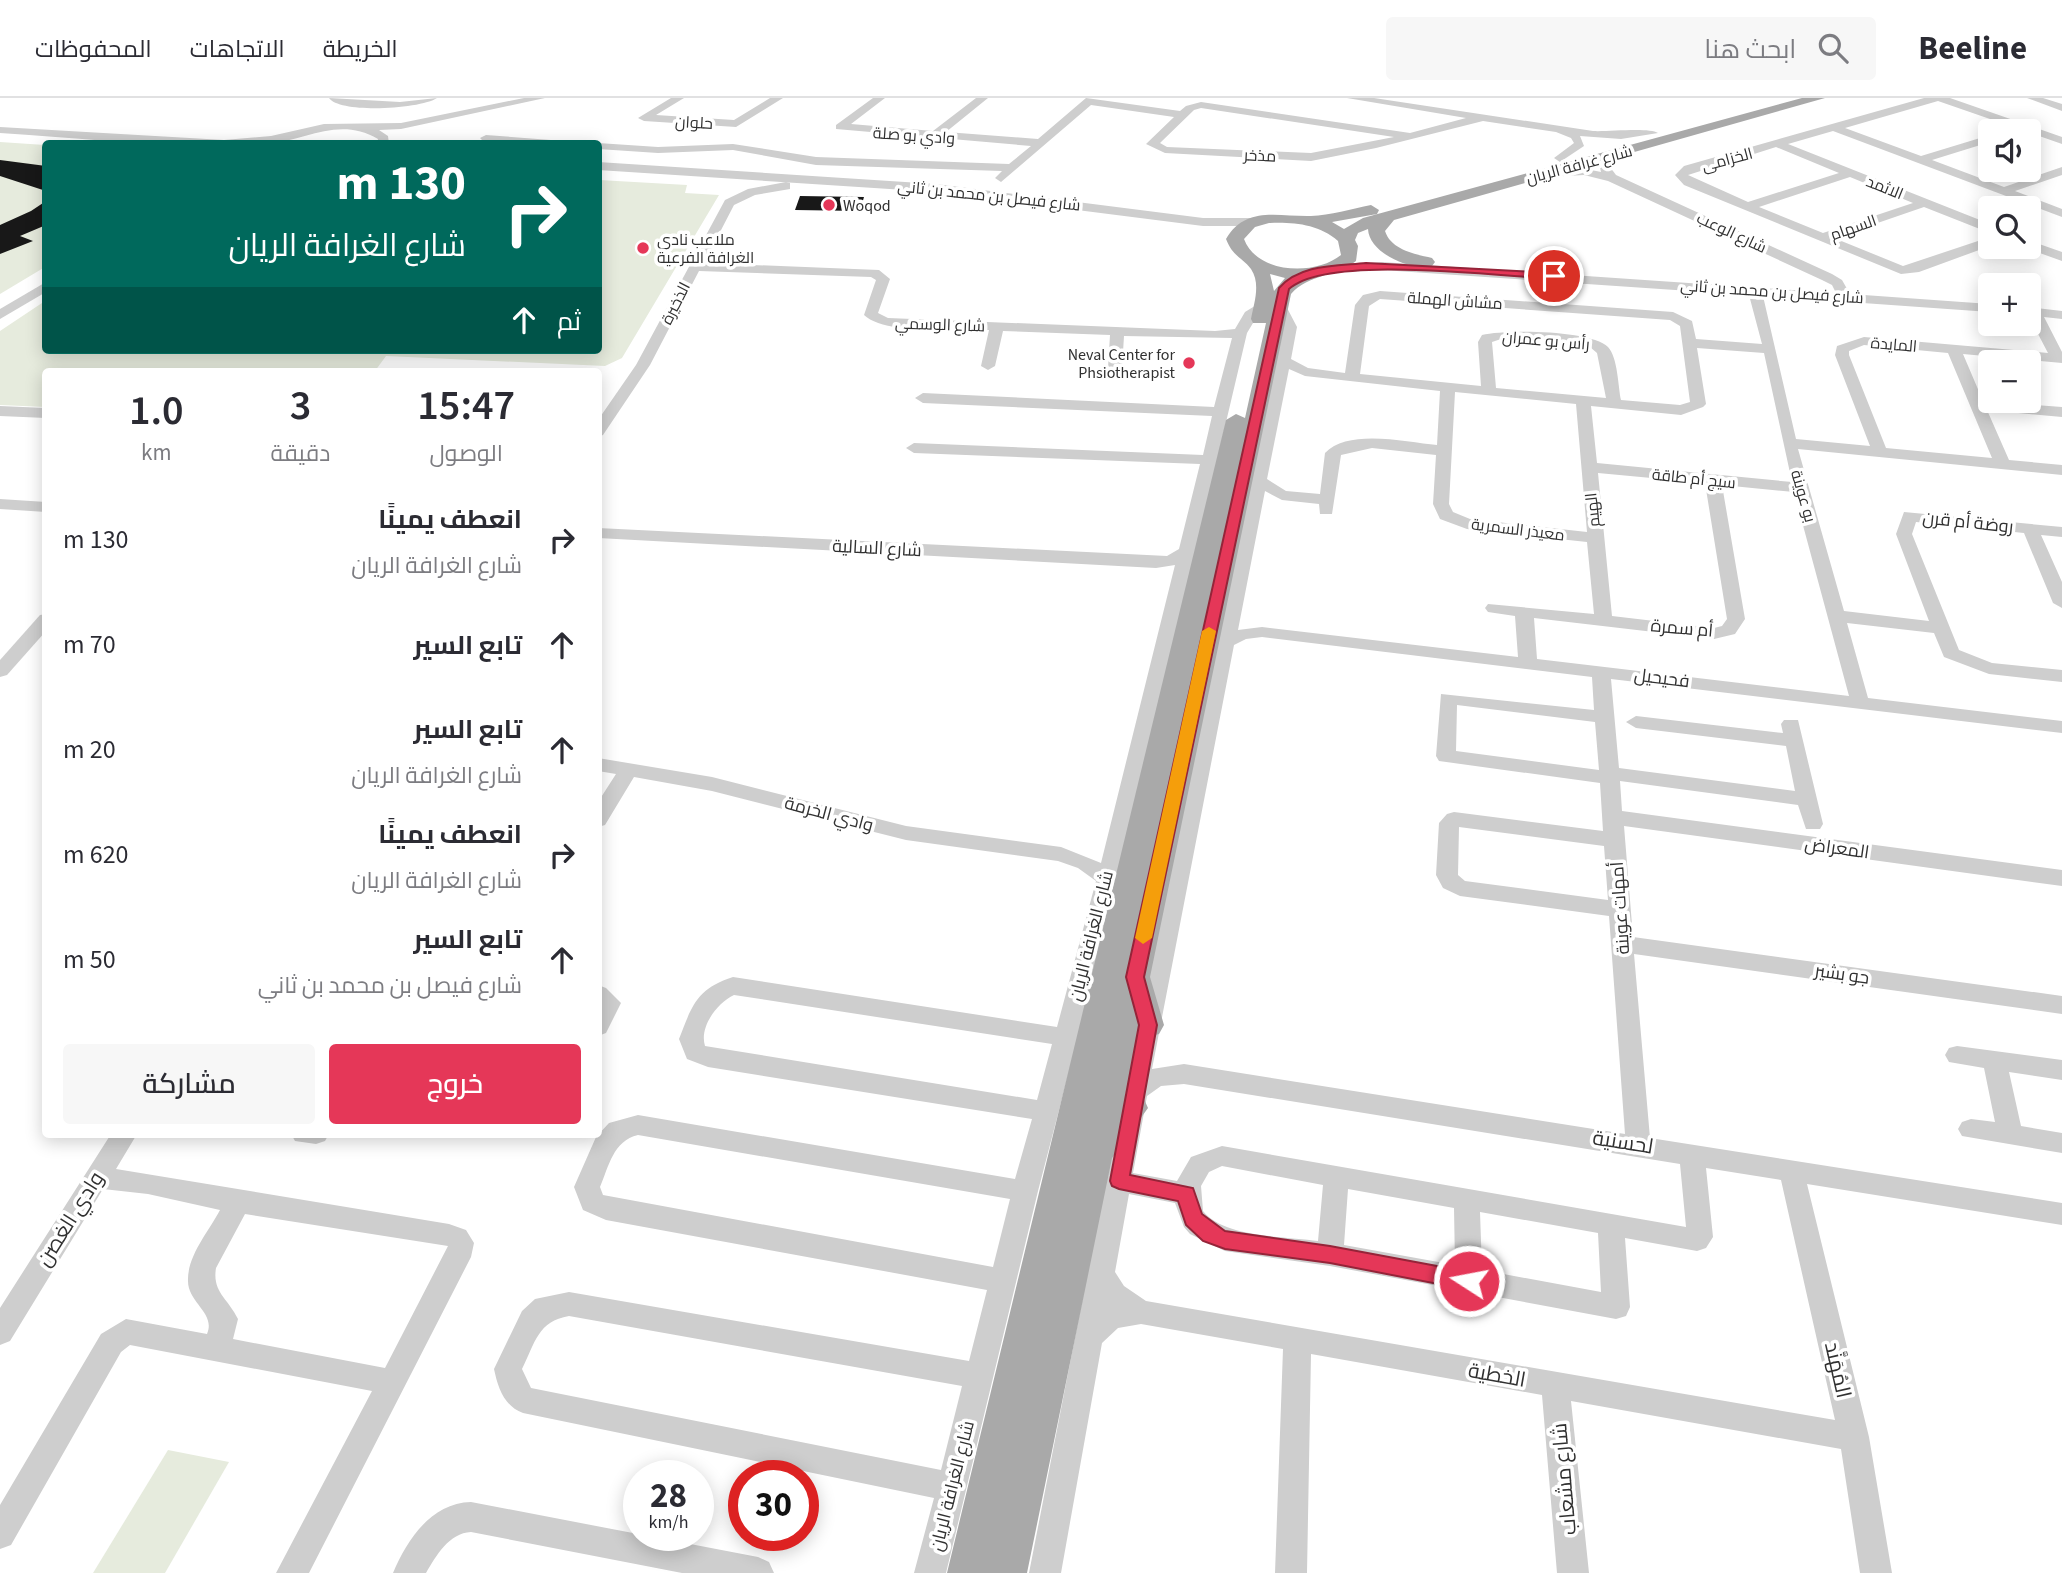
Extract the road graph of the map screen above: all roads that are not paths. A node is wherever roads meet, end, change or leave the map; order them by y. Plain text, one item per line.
1 (334, 98) edge
2 (432, 98) edge
3 (467, 98) edge
4 (540, 98) edge
5 (679, 98) edge
6 (778, 98) edge
7 (880, 98) edge
8 (984, 98) edge
9 (1352, 98) edge
10 (1782, 98) edge
11 (1818, 98) edge
12 (1938, 98) edge
13 (2032, 98) edge
14 (1090, 99) edge
15 (1403, 101) edge
16 (2062, 108) edge
17 (488, 110) junction
18 (1182, 115) junction
19 (1482, 118) junction
20 (438, 119) junction
21 (1992, 119) edge
22 (1545, 127) junction
23 (356, 128) junction
24 (1835, 128) junction
25 (0, 133) edge
26 (1651, 133) junction
27 (2041, 135) edge
28 (934, 136) junction
29 (1409, 136) junction
30 (419, 137) dead end
31 (486, 138) dead end
32 (85, 140) edge
33 (143, 140) edge
34 (269, 140) edge
35 (382, 140) edge
36 (393, 140) edge
37 (512, 140) edge
38 (2062, 141) edge
39 (1978, 142) edge
40 (1039, 143) junction
41 (1780, 145) junction
42 (602, 146) edge
43 (1622, 152) junction
44 (1560, 158) junction
45 (1921, 160) junction
46 (602, 166) edge
47 (1011, 169) junction
48 (602, 172) edge
49 (2062, 172) edge
50 (1546, 173) junction
51 (1850, 173) junction
52 (635, 174) junction
53 (1612, 178) junction
54 (802, 184) junction
55 (997, 188) junction
56 (2004, 191) junction
57 (729, 203) junction
58 (1924, 203) junction
59 (1746, 207) junction
60 (2062, 213) edge
61 (1388, 217) junction
62 (1776, 219) junction
63 (1311, 221) junction
64 (1252, 222) junction
65 (1978, 224) edge
66 (1733, 232) junction
67 (1821, 238) junction
68 (1235, 244) junction
69 (1348, 244) junction
70 (1978, 245) edge
71 (2041, 249) edge
72 (2062, 257) edge
73 (1426, 262) junction
74 (1258, 265) junction
75 (694, 267) junction
76 (1319, 271) junction
77 (1496, 271) junction
78 (42, 279) edge
79 (42, 289) edge
80 (1754, 290) junction
81 (1844, 296) junction
82 (0, 305) edge
83 (1271, 307) junction
84 (1978, 307) edge
85 (2041, 313) edge
86 (0, 315) edge
87 (2062, 315) edge
88 (997, 326) junction
89 (2041, 327) edge
90 (1118, 331) junction
91 (1240, 333) junction
92 (1690, 343) junction
93 (1770, 349) junction
94 (1954, 349) junction
95 (2060, 359) edge
96 (988, 366) dead end
97 (1115, 368) dead end
98 (1352, 377) junction
99 (1275, 381) junction
100 (1447, 387) junction
101 (1489, 391) junction
102 (923, 398) dead end
103 (1583, 400) junction
104 (1614, 403) junction
105 (1978, 405) edge
106 (2041, 410) edge
107 (0, 411) edge
108 (1221, 412) junction
109 (2062, 412) edge
110 (42, 413) edge
111 (1981, 413) edge
112 (602, 426) edge
113 (1789, 443) junction
114 (914, 448) dead end
115 (1444, 452) junction
116 (1880, 453) junction
117 (1209, 460) junction
118 (2003, 465) junction
119 (1587, 467) junction
120 (2062, 470) edge
121 (1259, 481) junction
122 (1713, 481) junction
123 (1801, 488) junction
124 (1282, 495) junction
125 (0, 504) edge
126 (1254, 504) junction
127 (42, 506) edge
128 (2030, 528) junction
129 (2062, 531) edge
130 (602, 533) edge
131 (1594, 538) junction
132 (1195, 542) junction
133 (1156, 564) junction
134 (1220, 580) junction
135 (1179, 581) junction
136 (2061, 599) edge
137 (1494, 608) dead end
138 (1232, 610) junction
139 (1524, 611) junction
140 (1190, 613) junction
141 (1837, 617) junction
142 (1602, 620) junction
143 (42, 624) edge
144 (1941, 628) junction
145 (1262, 632) junction
146 (1225, 648) junction
147 (1528, 662) junction
148 (0, 671) edge
149 (1601, 671) junction
150 (2062, 676) edge
151 (1199, 678) junction
152 (1860, 702) junction
153 (1605, 717) junction
154 (1636, 722) dead end
155 (2062, 727) edge
156 (602, 765) edge
157 (629, 769) junction
158 (1609, 776) junction
159 (1148, 797) junction
160 (1808, 799) junction
161 (602, 813) edge
162 (1612, 817) junction
163 (1814, 824) dead end
164 (1116, 837) junction
165 (1614, 840) junction
166 (1060, 854) junction
167 (2062, 878) edge
168 (1104, 888) junction
169 (1620, 910) junction
170 (1118, 929) junction
171 (1622, 943) junction
172 (1135, 977) junction
173 (602, 997) edge
174 (2062, 1005) edge
175 (602, 1018) edge
176 (1147, 1033) junction
177 (1065, 1037) junction
178 (1957, 1055) dead end
179 (1994, 1060) junction
180 (2062, 1070) edge
181 (1184, 1073) junction
182 (1134, 1100) junction
183 (1046, 1111) junction
184 (1971, 1129) dead end
185 (2010, 1135) junction
186 (121, 1138) edge
187 (2062, 1143) edge
188 (1638, 1144) junction
189 (1692, 1154) junction
190 (1095, 1156) junction
191 (1791, 1169) junction
192 (1336, 1177) junction
193 (1119, 1181) junction
194 (92, 1185) junction
195 (1025, 1191) junction
196 (1186, 1194) junction
197 (1467, 1199) junction
198 (239, 1202) junction
199 (2062, 1214) edge
200 (1611, 1224) junction
201 (1330, 1254) junction
202 (1100, 1270) junction
203 (1003, 1280) junction
204 (1469, 1281) junction
205 (8, 1303) edge
206 (1141, 1312) junction
207 (0, 1332) edge
208 (1087, 1339) junction
209 (1297, 1340) junction
210 (215, 1348) junction
211 (979, 1376) junction
212 (392, 1382) junction
213 (1555, 1386) junction
214 (1854, 1437) junction
215 (951, 1487) junction
216 (0, 1534) edge
217 (292, 1573) edge
218 (410, 1573) edge
219 (758, 1573) edge
220 (930, 1573) edge
221 (968, 1573) edge
222 (1006, 1573) edge
223 (1045, 1573) edge
224 (1291, 1573) edge
225 (1573, 1573) edge
226 (1876, 1573) edge

1 - 2 street
3 - 17 street
4 - 17 street
5 - 6 street, حلوان
7 - 28 street, وادي بو صلة
8 - 28 street
9 - 15 street
10 - 26 main road, شارع غرافة الريان
11 - 43 main road, شارع غرافة الريان
12 - 21 street
12 - 24 street, الخزامى
13 - 16 street
14 - 18 street, مذخر
14 - 40 street
15 - 19 street
17 - 20 street
18 - 29 street, مذخر
18 - 29 street, مذخر
19 - 22 street
19 - 29 street, مذخر
20 - 23 street
20 - 30 street
20 - 36 street
22 - 26 street
22 - 44 street
23 - 34 street
23 - 35 street
24 - 41 street, الخزامى
24 - 45 street
25 - 32 street
25 - 33 street
26 - 44 main road, شارع غرافة الريان
27 - 38 street
28 - 40 street, وادي بو صلة
31 - 37 street
39 - 45 street
40 - 47 street
41 - 51 street, الاثمد
41 - 59 street, الخزامى
42 - 47 street
43 - 50 main road, شارع غرافة الريان
43 - 53 street
44 - 63 main road, شارع غرافة الريان
45 - 56 street
46 - 55 street, شارع فيصل بن محمد بن ثاني
47 - 55 street
48 - 52 street, شارع فيصل بن محمد بن ثاني
49 - 56 street
50 - 53 street, شارع الوعب
50 - 61 main road, شارع غرافة الريان
51 - 58 street, الاثمد
51 - 59 street
52 - 54 street, شارع فيصل بن محمد بن ثاني
52 - 57 street
53 - 66 street, شارع الوعب
54 - 57 street
54 - 68 street, شارع فيصل بن محمد بن ثاني
55 - 64 street, شارع فيصل بن محمد بن ثاني
56 - 60 street
57 - 75 street, الذخيرة
58 - 65 street, الاثمد
58 - 67 street, السهام
59 - 62 street, الخزامى
61 - 69 main road, شارع غرافة الريان
61 - 73 main road
62 - 66 street
62 - 67 street, الخزامى
63 - 64 main road
63 - 69 main road
64 - 68 main road
66 - 81 street, شارع الوعب
67 - 70 street, الخزامى
68 - 74 main road
69 - 73 street, شارع فيصل بن محمد بن ثاني
69 - 76 main road, شارع غرافة الريان
71 - 72 street
73 - 77 street, شارع فيصل بن محمد بن ثاني
74 - 76 main road
74 - 83 main road, شارع الغرافة الريان
75 - 88 street, شارع الوسمي
75 - 112 street, الذخيرة
76 - 77 street, شارع فيصل بن محمد بن ثاني
76 - 83 main road, شارع الغرافة الريان
77 - 80 street, شارع فيصل بن محمد بن ثاني
78 - 82 street
79 - 86 street
80 - 81 street, شارع فيصل بن محمد بن ثاني
80 - 93 street, بو عوينة
81 - 84 street, شارع فيصل بن محمد بن ثاني
83 - 91 street, شارع الغرافة الريان
83 - 99 main road, شارع الغرافة الريان
83 - 99 street, شارع الغرافة الريان
83 - 132 main road, شارع الغرافة الريان
85 - 87 street
88 - 90 street, شارع الوسمي
88 - 96 street
89 - 95 street, المايدة
90 - 91 street, شارع الوسمي
90 - 97 street
91 - 108 street, شارع الغرافة الريان
92 - 93 street
92 - 98 street, مشاش الهملة
92 - 104 street, مشاش الهملة
93 - 113 street, بو عوينة
94 - 95 street, المايدة
94 - 105 street
94 - 116 street, المايدة
98 - 99 street, مشاش الهملة
98 - 100 street, مشاش الهملة
99 - 121 street, شارع الغرافة الريان
99 - 134 main road, شارع الغرافة الريان
100 - 101 street, مشاش الهملة
100 - 115 street, معيذر السمرية
101 - 103 street, مشاش الهملة
101 - 104 street, رأس بو عمران
102 - 108 street
103 - 104 street, مشاش الهملة
103 - 119 street, الهيم
106 - 109 street
107 - 110 street
108 - 117 street, شارع الغرافة الريان
111 - 118 street
113 - 116 street
113 - 123 street, بو عوينة
114 - 117 street
115 - 124 street
115 - 131 street, معيذر السمرية
116 - 118 street
117 - 132 street, شارع الغرافة الريان
118 - 120 street
119 - 122 street, سيج أم طاقة
119 - 131 street, الهيم
121 - 124 street
121 - 126 street, شارع الغرافة الريان
122 - 123 street, سيج أم طاقة
122 - 142 street, أم سمرة
123 - 141 street, بو عوينة
124 - 126 street
125 - 127 street
126 - 138 street, شارع الغرافة الريان
128 - 129 street, روضة أم قرن
128 - 136 street
128 - 144 street, روضة أم قرن
130 - 133 street, شارع السالية
131 - 142 street, الهيم
132 - 133 street, شارع السالية
132 - 135 street, شارع الغرافة الريان
132 - 140 main road, شارع الغرافة الريان
133 - 135 street, شارع السالية
134 - 138 main road
134 - 151 main road, شارع الغرافة الريان
135 - 140 main road
135 - 164 street, شارع الغرافة الريان
137 - 139 street, أم سمرة
138 - 145 street, فحيحيل
138 - 146 street, شارع الغرافة الريان
139 - 142 street, أم سمرة
139 - 147 street
140 - 159 main road, شارع الغرافة الريان
141 - 144 street
141 - 152 street, بو عوينة
143 - 148 street
144 - 150 street, روضة أم قرن
145 - 146 street, فحيحيل
145 - 147 street, فحيحيل
146 - 151 main road
146 - 176 street, شارع الغرافة الريان
147 - 149 street, فحيحيل
149 - 152 street, فحيحيل
149 - 153 street, أمهات عوينة
151 - 172 main road, شارع الغرافة الريان
152 - 155 street, فحيحيل
153 - 158 street, أمهات عوينة
153 - 158 street
154 - 160 street
156 - 157 street, وادي الخرمة
157 - 161 street
157 - 166 street, وادي الخرمة
158 - 160 street
158 - 162 street, أمهات عوينة
159 - 164 main road
159 - 170 main road, شارع الغرافة الريان
160 - 163 street
162 - 165 street, أمهات عوينة
162 - 167 street, المعراض
164 - 166 street, وادي الخرمة
164 - 168 street, شارع الغرافة الريان
165 - 169 street, أمهات عوينة
165 - 169 street
166 - 168 street, وادي الخرمة
168 - 170 main road
168 - 177 street, شارع الغرافة الريان
169 - 171 street, أمهات عوينة
170 - 221 main road, شارع الغرافة الريان
171 - 174 street, جو بشير
171 - 188 street, أمهات عوينة
172 - 176 main road
172 - 190 main road, شارع الغرافة الريان
173 - 175 street
176 - 181 street, لحسنية
176 - 182 street, شارع الغرافة الريان
177 - 183 street, شارع الغرافة الريان
177 - 183 street
178 - 179 street
179 - 180 street
179 - 185 street
181 - 182 street, لحسنية
181 - 188 street, لحسنية
182 - 190 main road
182 - 193 street, شارع الغرافة الريان
183 - 195 street, شارع الغرافة الريان
184 - 185 street
185 - 187 street
186 - 194 street, وادي الغصن
188 - 189 street, لحسنية
189 - 191 street, لحسنية
189 - 200 street
190 - 222 main road, شارع الغرافة الريان
191 - 199 street, لحسنية
191 - 214 street, المُهَنَّد
192 - 196 street
192 - 197 street
192 - 201 street
193 - 196 street
193 - 202 street, شارع الغرافة الريان
194 - 198 street
194 - 205 street, وادي الغصن
195 - 203 street, شارع الغرافة الريان
195 - 203 street
196 - 201 street
197 - 200 street
197 - 204 street
198 - 210 street
198 - 212 street
200 - 204 street
201 - 204 street
202 - 206 street, الخطية
202 - 208 street, شارع الغرافة الريان
203 - 211 street, شارع الغرافة الريان
205 - 207 street, وادي الغصن
206 - 208 street, الخطية
206 - 209 street, الخطية
208 - 223 street, شارع الغرافة الريان
209 - 213 street, الخطية
209 - 224 street
210 - 212 street
210 - 216 street
211 - 215 street, شارع الغرافة الريان
211 - 215 street
212 - 217 street
213 - 214 street, الخطية
213 - 225 street, شارع مشعاب
214 - 226 street, المُهَنَّد
215 - 220 street, شارع الغرافة الريان
218 - 219 street

